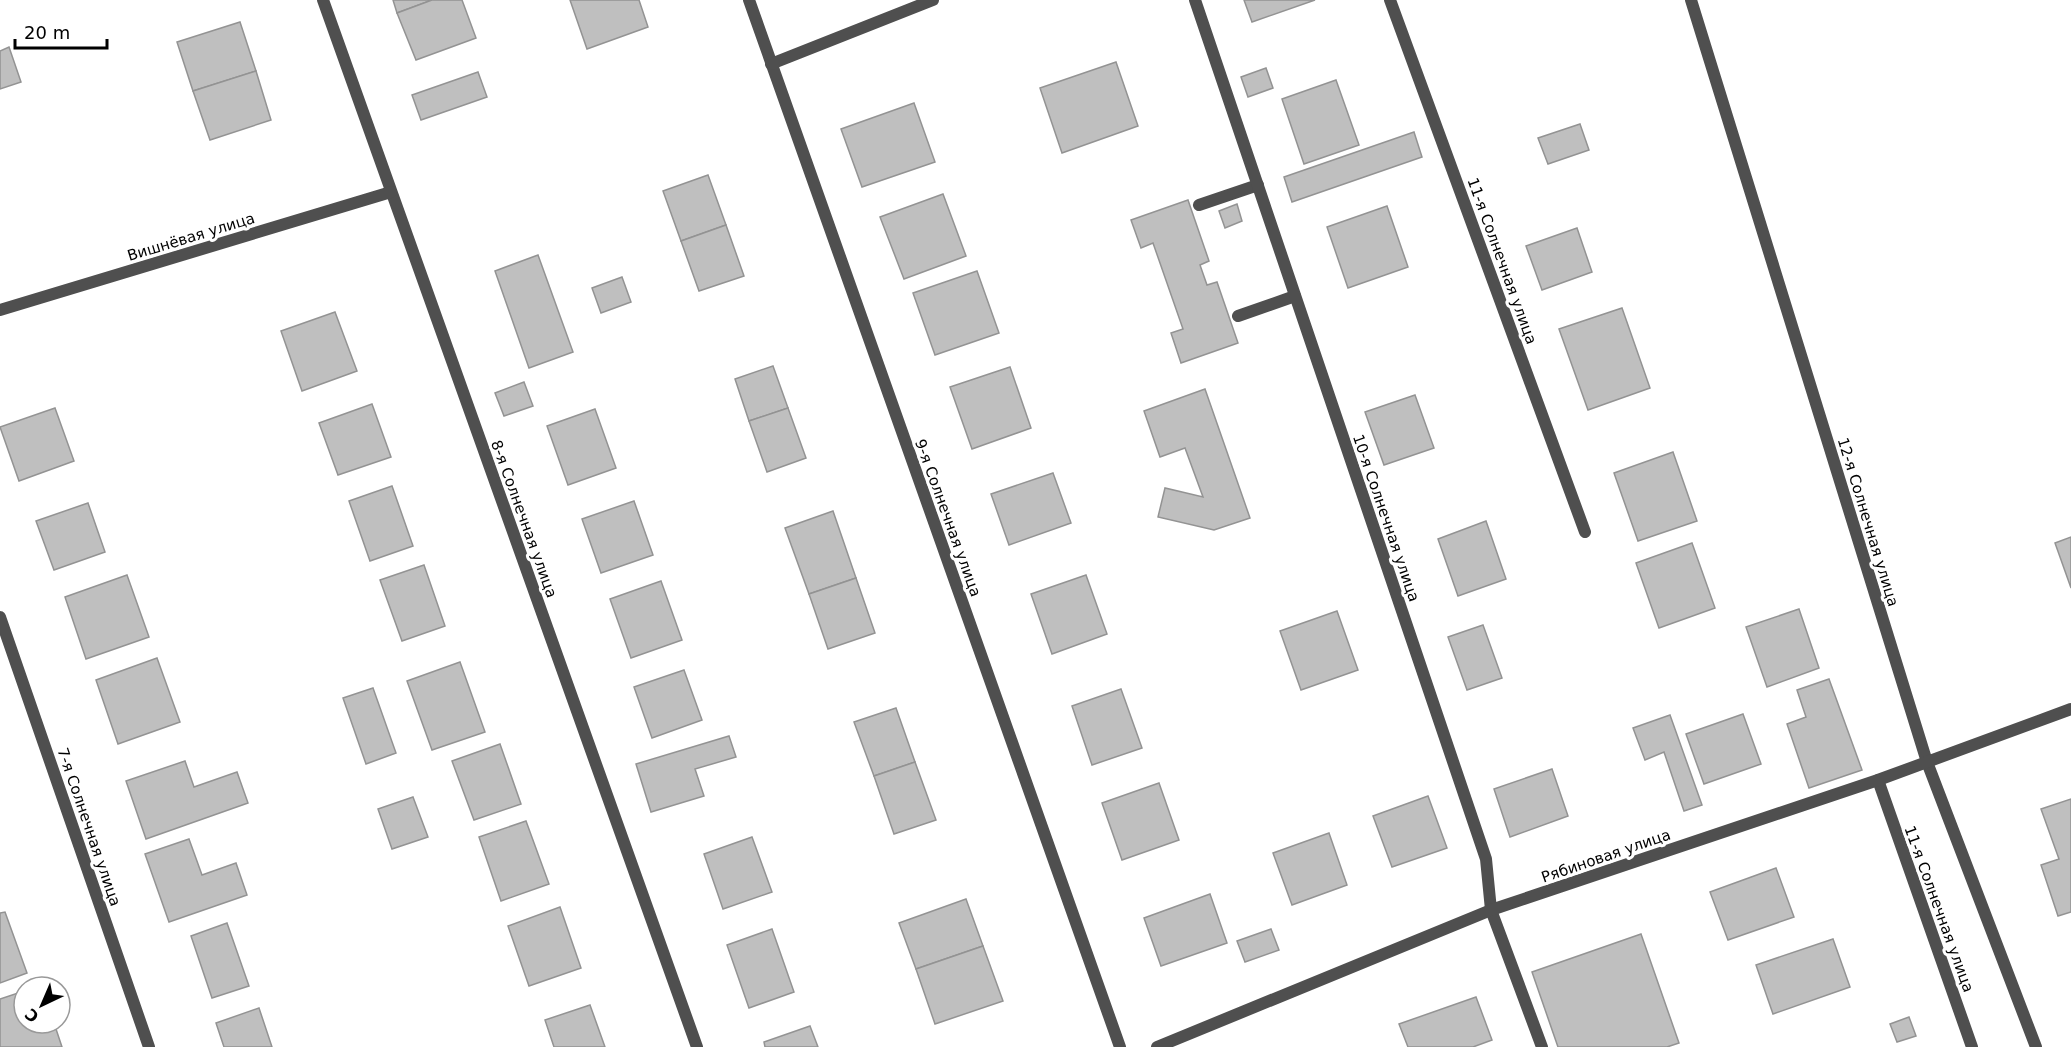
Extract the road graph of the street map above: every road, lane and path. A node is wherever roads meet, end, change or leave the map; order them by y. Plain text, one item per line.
1 (323, 0) edge
2 (749, 0) edge
3 (933, 0) edge
4 (1195, 0) edge
5 (1390, 0) edge
6 (1691, 0) edge
7 (771, 64) junction
8 (1258, 185) junction
9 (391, 192) junction
10 (1199, 205) dead end
11 (1295, 296) junction
12 (0, 310) edge
13 (1238, 316) dead end
14 (1585, 532) dead end
15 (0, 617) edge
16 (2071, 709) edge
17 (1927, 762) junction
18 (1878, 780) junction
19 (1491, 910) junction
20 (149, 1047) edge
21 (697, 1047) edge
22 (1120, 1047) edge
23 (1156, 1047) edge
24 (1542, 1047) edge
25 (1972, 1047) edge
26 (2036, 1047) edge

1 - 9 street, 8-я Солнечная улица
2 - 7 street, 9-я Солнечная улица
3 - 7 street
4 - 8 street, 10-я Солнечная улица
5 - 14 street, 11-я Солнечная улица
6 - 17 street, 12-я Солнечная улица
7 - 22 street, 9-я Солнечная улица
8 - 10 street
8 - 11 street, 10-я Солнечная улица
9 - 12 street, Вишнёвая улица
9 - 21 street, 8-я Солнечная улица
11 - 13 street
11 - 19 street, 10-я Солнечная улица
15 - 20 street, 7-я Солнечная улица
16 - 17 street, Рябиновая улица
17 - 18 street, Рябиновая улица
17 - 26 street, 12-я Солнечная улица
18 - 19 street, Рябиновая улица
18 - 25 street, 11-я Солнечная улица
19 - 23 street, Рябиновая улица
19 - 24 street, 10-я Солнечная улица

